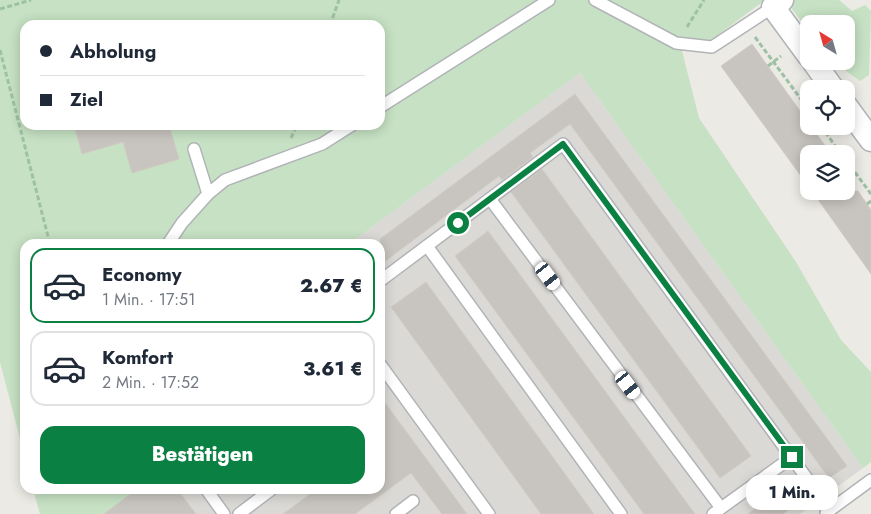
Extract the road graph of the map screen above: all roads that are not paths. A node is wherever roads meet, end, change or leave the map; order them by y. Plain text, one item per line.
1 (549, 0) edge
2 (595, 0) edge
3 (778, 4) edge
4 (800, 41) edge
5 (385, 104) edge
6 (855, 118) edge
7 (344, 130) edge
8 (871, 140) edge
9 (194, 149) dead end
10 (208, 194) junction
11 (490, 199) junction
12 (171, 239) edge
13 (427, 246) junction
14 (385, 277) edge
15 (385, 371) edge
16 (792, 457) junction
17 (871, 480) edge
18 (210, 494) edge
19 (265, 494) edge
20 (413, 501) dead end
21 (717, 511) edge
22 (827, 512) edge
23 (224, 514) edge
24 (239, 514) edge
25 (396, 514) edge
26 (489, 514) edge
27 (621, 514) edge

1 - 5 lane
2 - 3 lane
3 - 4 street
6 - 8 street
7 - 10 lane
9 - 10 lane
10 - 12 lane
11 - 13 lane
11 - 16 lane
11 - 21 lane
13 - 14 lane
13 - 27 lane
15 - 26 lane
16 - 21 lane
16 - 22 lane
17 - 22 lane
18 - 23 lane
19 - 24 lane
20 - 25 lane

